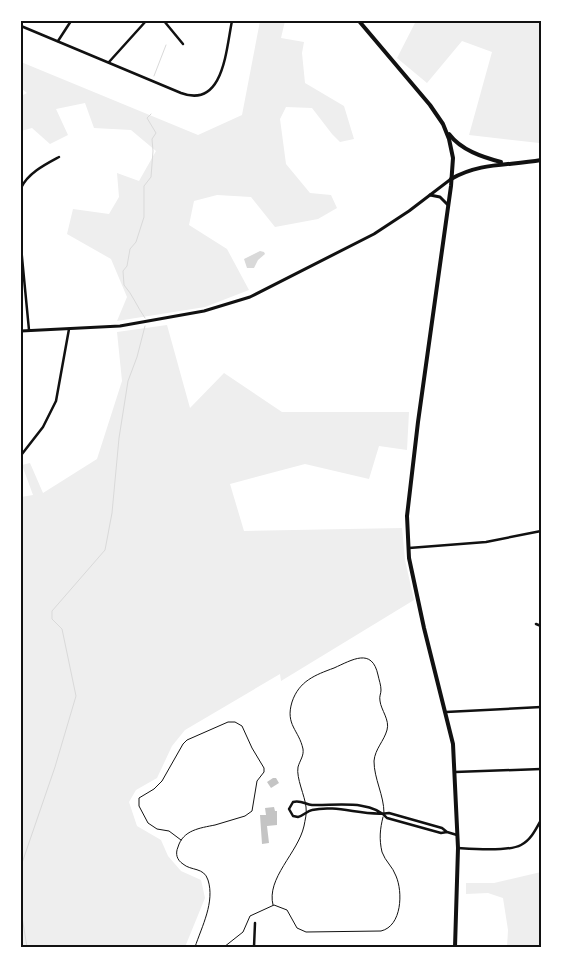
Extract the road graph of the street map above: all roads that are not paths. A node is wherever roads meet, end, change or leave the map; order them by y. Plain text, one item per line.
1 (71, 21) edge
2 (146, 21) edge
3 (164, 21) edge
4 (232, 21) edge
5 (359, 21) edge
6 (21, 26) edge
7 (58, 41) junction
8 (183, 44) dead end
9 (109, 62) junction
10 (446, 130) junction
11 (59, 157) dead end
12 (541, 160) edge
13 (505, 163) junction
14 (451, 179) junction
15 (21, 188) edge
16 (430, 195) junction
17 (448, 205) junction
18 (21, 247) edge
19 (69, 329) junction
20 (29, 330) junction
21 (21, 331) edge
22 (22, 454) edge
23 (541, 531) edge
24 (408, 548) junction
25 (536, 624) dead end
26 (541, 626) edge
27 (541, 707) edge
28 (446, 712) junction
29 (541, 768) edge
30 (455, 772) junction
31 (305, 802) junction
32 (306, 813) junction
33 (384, 814) junction
34 (541, 820) edge
35 (457, 835) junction
36 (180, 840) junction
37 (458, 848) junction
38 (273, 905) junction
39 (255, 923) dead end
40 (195, 947) edge
41 (224, 947) edge
42 (254, 947) edge
43 (455, 947) edge

1 - 7 street
2 - 9 street
3 - 8 street
4 - 9 street
5 - 10 main road
6 - 7 street
7 - 9 street
10 - 13 main road
10 - 14 main road
11 - 15 street
12 - 13 main road
13 - 14 main road
14 - 16 street
14 - 17 main road
16 - 17 street
16 - 19 street
17 - 24 main road
18 - 20 street
19 - 20 street
19 - 22 street
20 - 21 street
23 - 24 street
24 - 28 main road
25 - 26 street
27 - 28 street
28 - 30 main road
29 - 30 street
30 - 35 main road
31 - 32 lane
31 - 32 street
31 - 33 street
31 - 33 lane
32 - 33 street
32 - 38 lane
33 - 35 street
33 - 38 lane
34 - 37 street
35 - 37 main road
36 - 36 lane
36 - 40 lane
37 - 43 main road
38 - 41 lane
39 - 42 street

